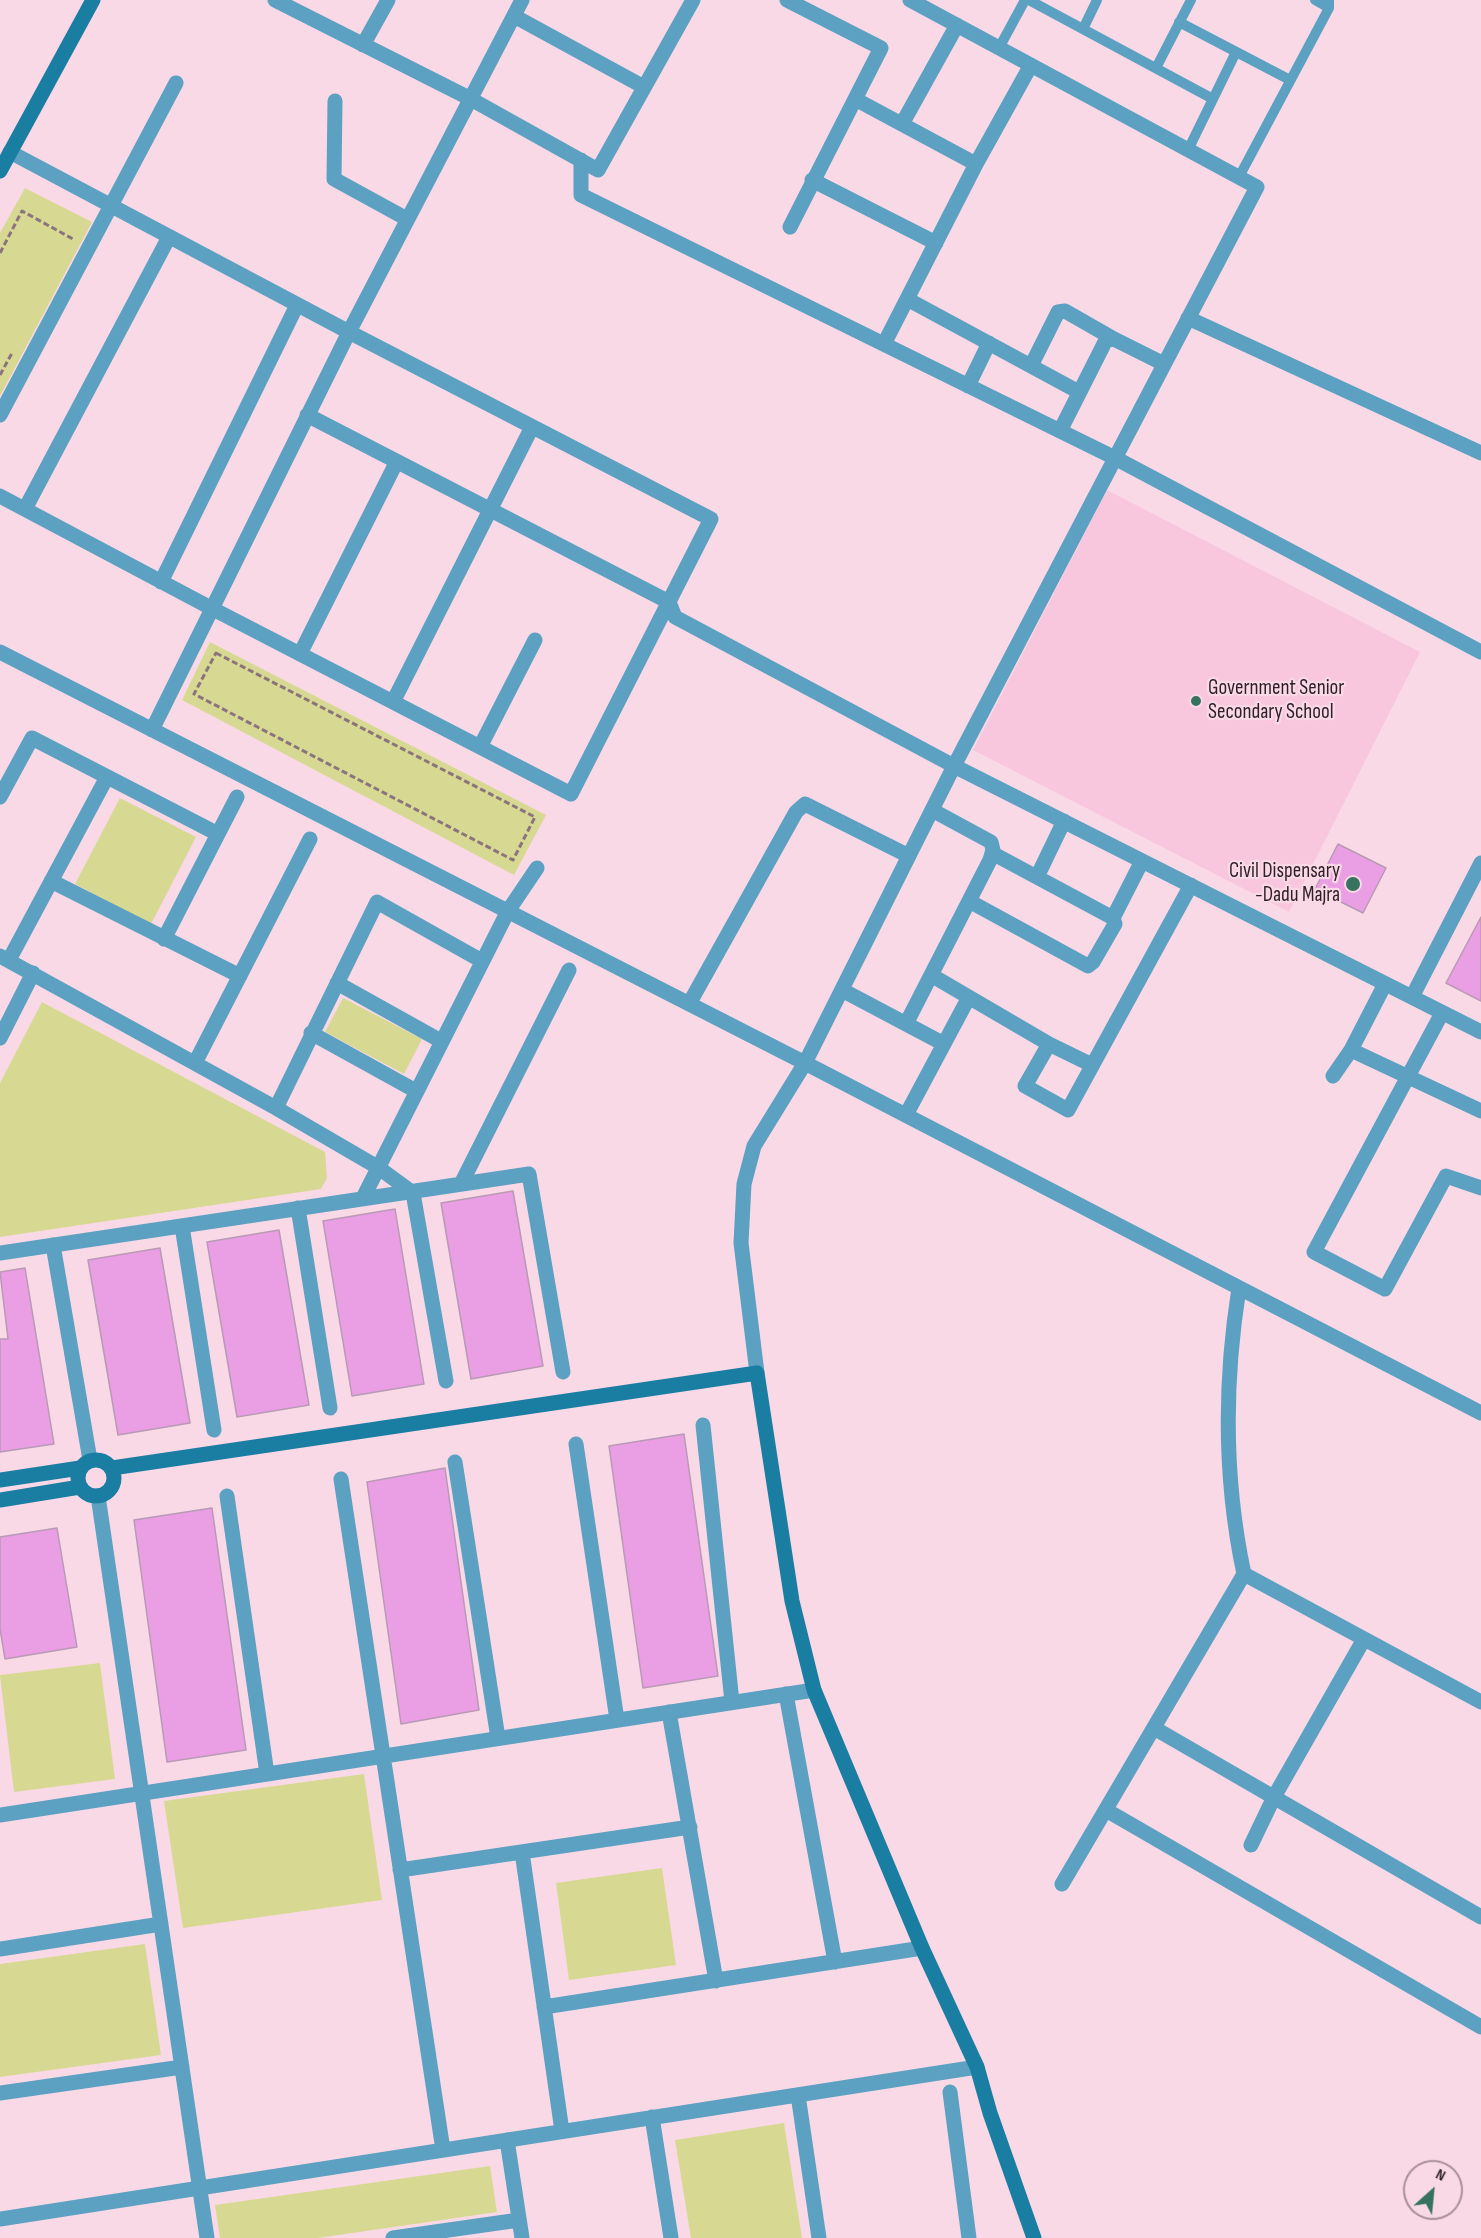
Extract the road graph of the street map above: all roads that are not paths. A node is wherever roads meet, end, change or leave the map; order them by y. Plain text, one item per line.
1 (93, 0) edge
2 (388, 0) edge
3 (522, 0) edge
4 (693, 0) edge
5 (787, 0) edge
6 (1027, 0) edge
7 (1097, 0) edge
8 (1191, 0) edge
9 (1315, 0) edge
10 (281, 1) edge
11 (920, 2) edge
12 (1329, 4) edge
13 (514, 16) junction
14 (1179, 22) junction
15 (957, 25) junction
16 (1083, 29) junction
17 (363, 45) junction
18 (999, 48) junction
19 (1236, 52) junction
20 (1031, 65) junction
21 (1156, 68) junction
22 (1290, 80) junction
23 (176, 83) dead end
24 (644, 87) junction
25 (469, 98) junction
26 (855, 99) junction
27 (1213, 99) junction
28 (335, 101) dead end
29 (902, 124) junction
30 (1188, 150) junction
31 (10, 152) junction
32 (581, 160) junction
33 (976, 164) junction
34 (0, 171) edge
35 (1239, 177) junction
36 (812, 180) junction
37 (109, 206) junction
38 (407, 219) junction
39 (790, 227) dead end
40 (169, 237) junction
41 (936, 243) junction
42 (907, 299) junction
43 (297, 305) junction
44 (1188, 318) junction
45 (349, 332) junction
46 (1114, 339) junction
47 (989, 343) junction
48 (884, 344) junction
49 (1164, 364) junction
50 (1031, 366) junction
51 (968, 386) junction
52 (1079, 392) junction
53 (0, 415) edge
54 (307, 416) junction
55 (532, 426) junction
56 (1060, 431) junction
57 (1481, 453) edge
58 (1114, 458) junction
59 (396, 463) junction
60 (0, 496) edge
61 (25, 509) junction
62 (490, 510) junction
63 (162, 582) junction
64 (669, 602) junction
65 (211, 608) junction
66 (535, 640) dead end
67 (0, 652) edge
68 (1481, 652) edge
69 (300, 654) junction
70 (393, 702) junction
71 (152, 730) junction
72 (480, 747) junction
73 (954, 766) junction
74 (106, 777) junction
75 (0, 797) edge
76 (237, 797) dead end
77 (932, 810) junction
78 (1064, 821) junction
79 (218, 834) junction
80 (310, 839) dead end
81 (992, 853) junction
82 (909, 856) junction
83 (1142, 861) junction
84 (1481, 863) edge
85 (537, 868) dead end
86 (1037, 877) junction
87 (51, 881) junction
88 (1191, 885) junction
89 (969, 902) junction
90 (508, 911) junction
91 (1113, 918) junction
92 (164, 939) junction
93 (5, 958) edge
94 (482, 961) junction
95 (569, 970) dead end
96 (33, 973) junction
97 (931, 975) junction
98 (240, 976) junction
99 (337, 982) junction
100 (1384, 984) junction
101 (842, 990) junction
102 (969, 997) junction
103 (1412, 998) junction
104 (689, 1004) junction
105 (1442, 1012) junction
106 (907, 1022) junction
107 (1481, 1032) edge
108 (311, 1034) junction
109 (0, 1038) edge
110 (441, 1041) junction
111 (944, 1044) junction
112 (1049, 1044) junction
113 (1351, 1050) junction
114 (805, 1062) junction
115 (195, 1063) junction
116 (1092, 1065) junction
117 (1333, 1076) dead end
118 (1408, 1077) junction
119 (416, 1091) junction
120 (276, 1108) junction
121 (1481, 1111) edge
122 (906, 1115) junction
123 (379, 1168) junction
124 (461, 1184) junction
125 (1481, 1188) edge
126 (413, 1193) junction
127 (363, 1198) junction
128 (298, 1208) junction
129 (182, 1226) junction
130 (53, 1245) junction
131 (0, 1253) edge
132 (1239, 1288) junction
133 (563, 1372) dead end
134 (757, 1373) junction
135 (446, 1381) dead end
136 (330, 1408) dead end
137 (1481, 1413) edge
138 (703, 1425) dead end
139 (214, 1430) dead end
140 (576, 1444) dead end
141 (455, 1462) dead end
142 (85, 1464) junction
143 (112, 1468) junction
144 (342, 1479) dead end
145 (0, 1480) edge
146 (80, 1487) junction
147 (98, 1496) junction
148 (226, 1496) dead end
149 (0, 1500) edge
150 (1244, 1574) junction
151 (1364, 1639) junction
152 (814, 1690) junction
153 (786, 1694) junction
154 (732, 1702) junction
155 (1481, 1702) edge
156 (669, 1712) junction
157 (617, 1720) junction
158 (1154, 1728) junction
159 (498, 1738) junction
160 (381, 1756) junction
161 (267, 1774) junction
162 (141, 1793) junction
163 (1274, 1797) junction
164 (1106, 1809) junction
165 (0, 1812) edge
166 (690, 1827) junction
167 (1251, 1845) dead end
168 (522, 1852) junction
169 (400, 1870) junction
170 (1062, 1884) dead end
171 (1481, 1917) edge
172 (161, 1924) junction
173 (922, 1948) junction
174 (0, 1949) edge
175 (835, 1962) junction
176 (716, 1981) junction
177 (544, 2007) junction
178 (1481, 2027) edge
179 (182, 2067) junction
180 (977, 2067) junction
181 (950, 2092) dead end
182 (0, 2093) edge
183 (798, 2095) junction
184 (652, 2117) junction
185 (562, 2132) junction
186 (507, 2140) junction
187 (443, 2150) junction
188 (199, 2188) junction
189 (0, 2219) edge
190 (519, 2220) junction
191 (207, 2238) edge
192 (393, 2238) edge
193 (522, 2238) edge
194 (671, 2238) edge
195 (819, 2238) edge
196 (969, 2238) edge
197 (1034, 2238) edge

1 - 31 street
2 - 17 street
3 - 13 street
4 - 24 street
5 - 26 street
6 - 16 lane
6 - 18 lane
7 - 16 lane
8 - 14 lane
9 - 12 lane
10 - 17 street
11 - 15 street
12 - 22 lane
13 - 24 street
13 - 25 street
14 - 19 lane
14 - 21 lane
15 - 18 street
15 - 29 street
16 - 21 lane
17 - 25 street
18 - 20 street
19 - 22 lane
19 - 27 lane
20 - 30 street
20 - 33 street
21 - 27 lane
22 - 35 lane
23 - 37 street
24 - 32 street
25 - 32 street
25 - 38 street
26 - 29 street
26 - 36 street
27 - 30 lane
28 - 38 street
29 - 33 street
30 - 35 street
31 - 34 street
31 - 37 street
32 - 48 street
33 - 41 street
35 - 44 street
36 - 39 street
36 - 41 street
37 - 40 street
37 - 53 street
38 - 45 street
40 - 43 street
40 - 61 street
41 - 42 street
42 - 47 street
42 - 48 street
43 - 45 street
43 - 63 street
44 - 49 street
44 - 57 street
45 - 54 street
45 - 55 street
46 - 49 street
46 - 50 street
46 - 52 street
47 - 50 street
47 - 51 street
48 - 51 street
49 - 58 street
50 - 52 street
51 - 56 street
52 - 56 street
54 - 59 street
54 - 65 street
55 - 62 street
55 - 64 street
56 - 58 street
58 - 68 street
58 - 73 street
59 - 62 street
59 - 69 street
60 - 61 street
61 - 63 street
62 - 64 street
62 - 70 street
63 - 65 street
64 - 72 street
64 - 73 street
65 - 69 street
65 - 71 street
66 - 72 street
67 - 71 street
69 - 70 street
70 - 72 street
71 - 90 street
73 - 77 street
73 - 78 street
74 - 75 street
74 - 79 street
74 - 87 street
76 - 79 street
77 - 81 street
77 - 82 street
78 - 83 street
78 - 86 street
79 - 92 street
80 - 98 street
81 - 86 street
81 - 89 street
82 - 101 street
82 - 104 street
83 - 88 street
83 - 91 street
84 - 103 street
85 - 90 street
86 - 91 street
87 - 92 street
87 - 93 street
88 - 100 street
88 - 116 street
89 - 91 street
89 - 97 street
90 - 94 street
90 - 104 street
92 - 98 street
93 - 96 street
94 - 99 street
94 - 110 street
95 - 124 street
96 - 109 street
96 - 115 street
97 - 102 street
97 - 106 street
98 - 115 street
99 - 108 street
99 - 110 street
100 - 103 street
100 - 113 street
101 - 106 street
101 - 114 street
102 - 111 street
102 - 112 street
103 - 105 street
104 - 114 street
105 - 107 street
105 - 118 street
106 - 111 street
108 - 119 street
108 - 120 street
110 - 119 street
111 - 122 street
112 - 116 street
112 - 116 street
113 - 117 street
113 - 118 street
114 - 122 street
114 - 134 street
115 - 120 street
118 - 121 street
118 - 125 street
119 - 123 street
120 - 123 street
122 - 132 street
123 - 126 street
123 - 127 street
124 - 126 street
124 - 133 street
126 - 127 street
126 - 135 street
127 - 128 street
128 - 129 street
128 - 136 street
129 - 130 street
129 - 139 street
130 - 131 street
130 - 142 street
132 - 137 street
132 - 150 street
134 - 143 street
134 - 152 street
138 - 154 street
140 - 157 street
141 - 159 street
142 - 143 street
142 - 145 street
142 - 146 street
143 - 147 street
144 - 160 street
146 - 147 street
146 - 149 street
147 - 162 street
148 - 161 street
150 - 151 street
150 - 158 street
151 - 155 street
151 - 163 street
152 - 153 street
152 - 173 street
153 - 154 street
153 - 175 street
154 - 156 street
156 - 157 street
156 - 166 street
157 - 159 street
158 - 163 street
158 - 164 street
159 - 160 street
160 - 161 street
160 - 169 street
161 - 162 street
162 - 165 street
162 - 172 street
163 - 167 street
163 - 171 street
164 - 170 street
164 - 178 street
166 - 168 street
166 - 176 street
168 - 169 street
168 - 177 street
169 - 187 street
172 - 174 street
172 - 179 street
173 - 175 street
173 - 180 street
175 - 176 street
176 - 177 street
177 - 185 street
179 - 182 street
179 - 188 street
180 - 183 street
180 - 197 street
181 - 196 street
183 - 184 street
183 - 195 street
184 - 185 street
184 - 194 street
185 - 186 street
186 - 187 street
186 - 190 street
187 - 188 street
188 - 189 street
188 - 191 street
190 - 192 street
190 - 193 street

